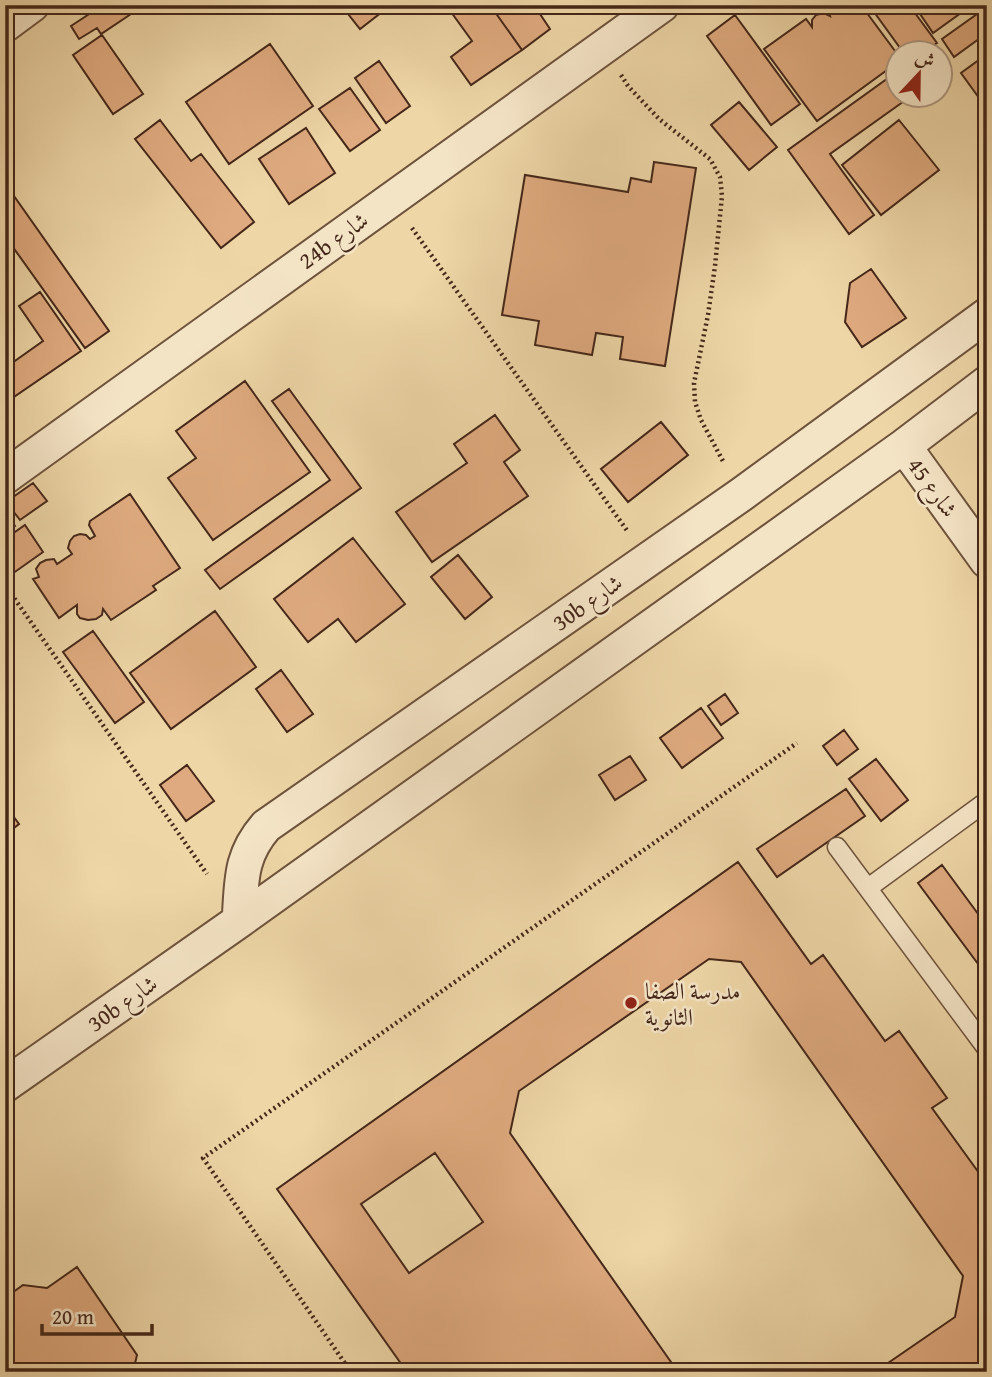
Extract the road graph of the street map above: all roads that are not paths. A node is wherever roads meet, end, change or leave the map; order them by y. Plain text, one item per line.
1 (32, 5) edge
2 (662, 5) edge
3 (5, 24) edge
4 (987, 315) edge
5 (987, 383) edge
6 (904, 446) junction
7 (5, 477) edge
8 (987, 561) edge
9 (987, 802) edge
10 (837, 847) dead end
11 (868, 888) junction
12 (239, 921) junction
13 (987, 1049) edge
14 (5, 1085) edge

1 - 3 street
2 - 7 street, 24b شارع
4 - 12 street, 30b شارع
5 - 6 street, 30b شارع
6 - 8 street, شارع 45
6 - 12 street, 30b شارع
9 - 11 lane
10 - 11 lane
11 - 13 lane
12 - 14 street, 30b شارع

